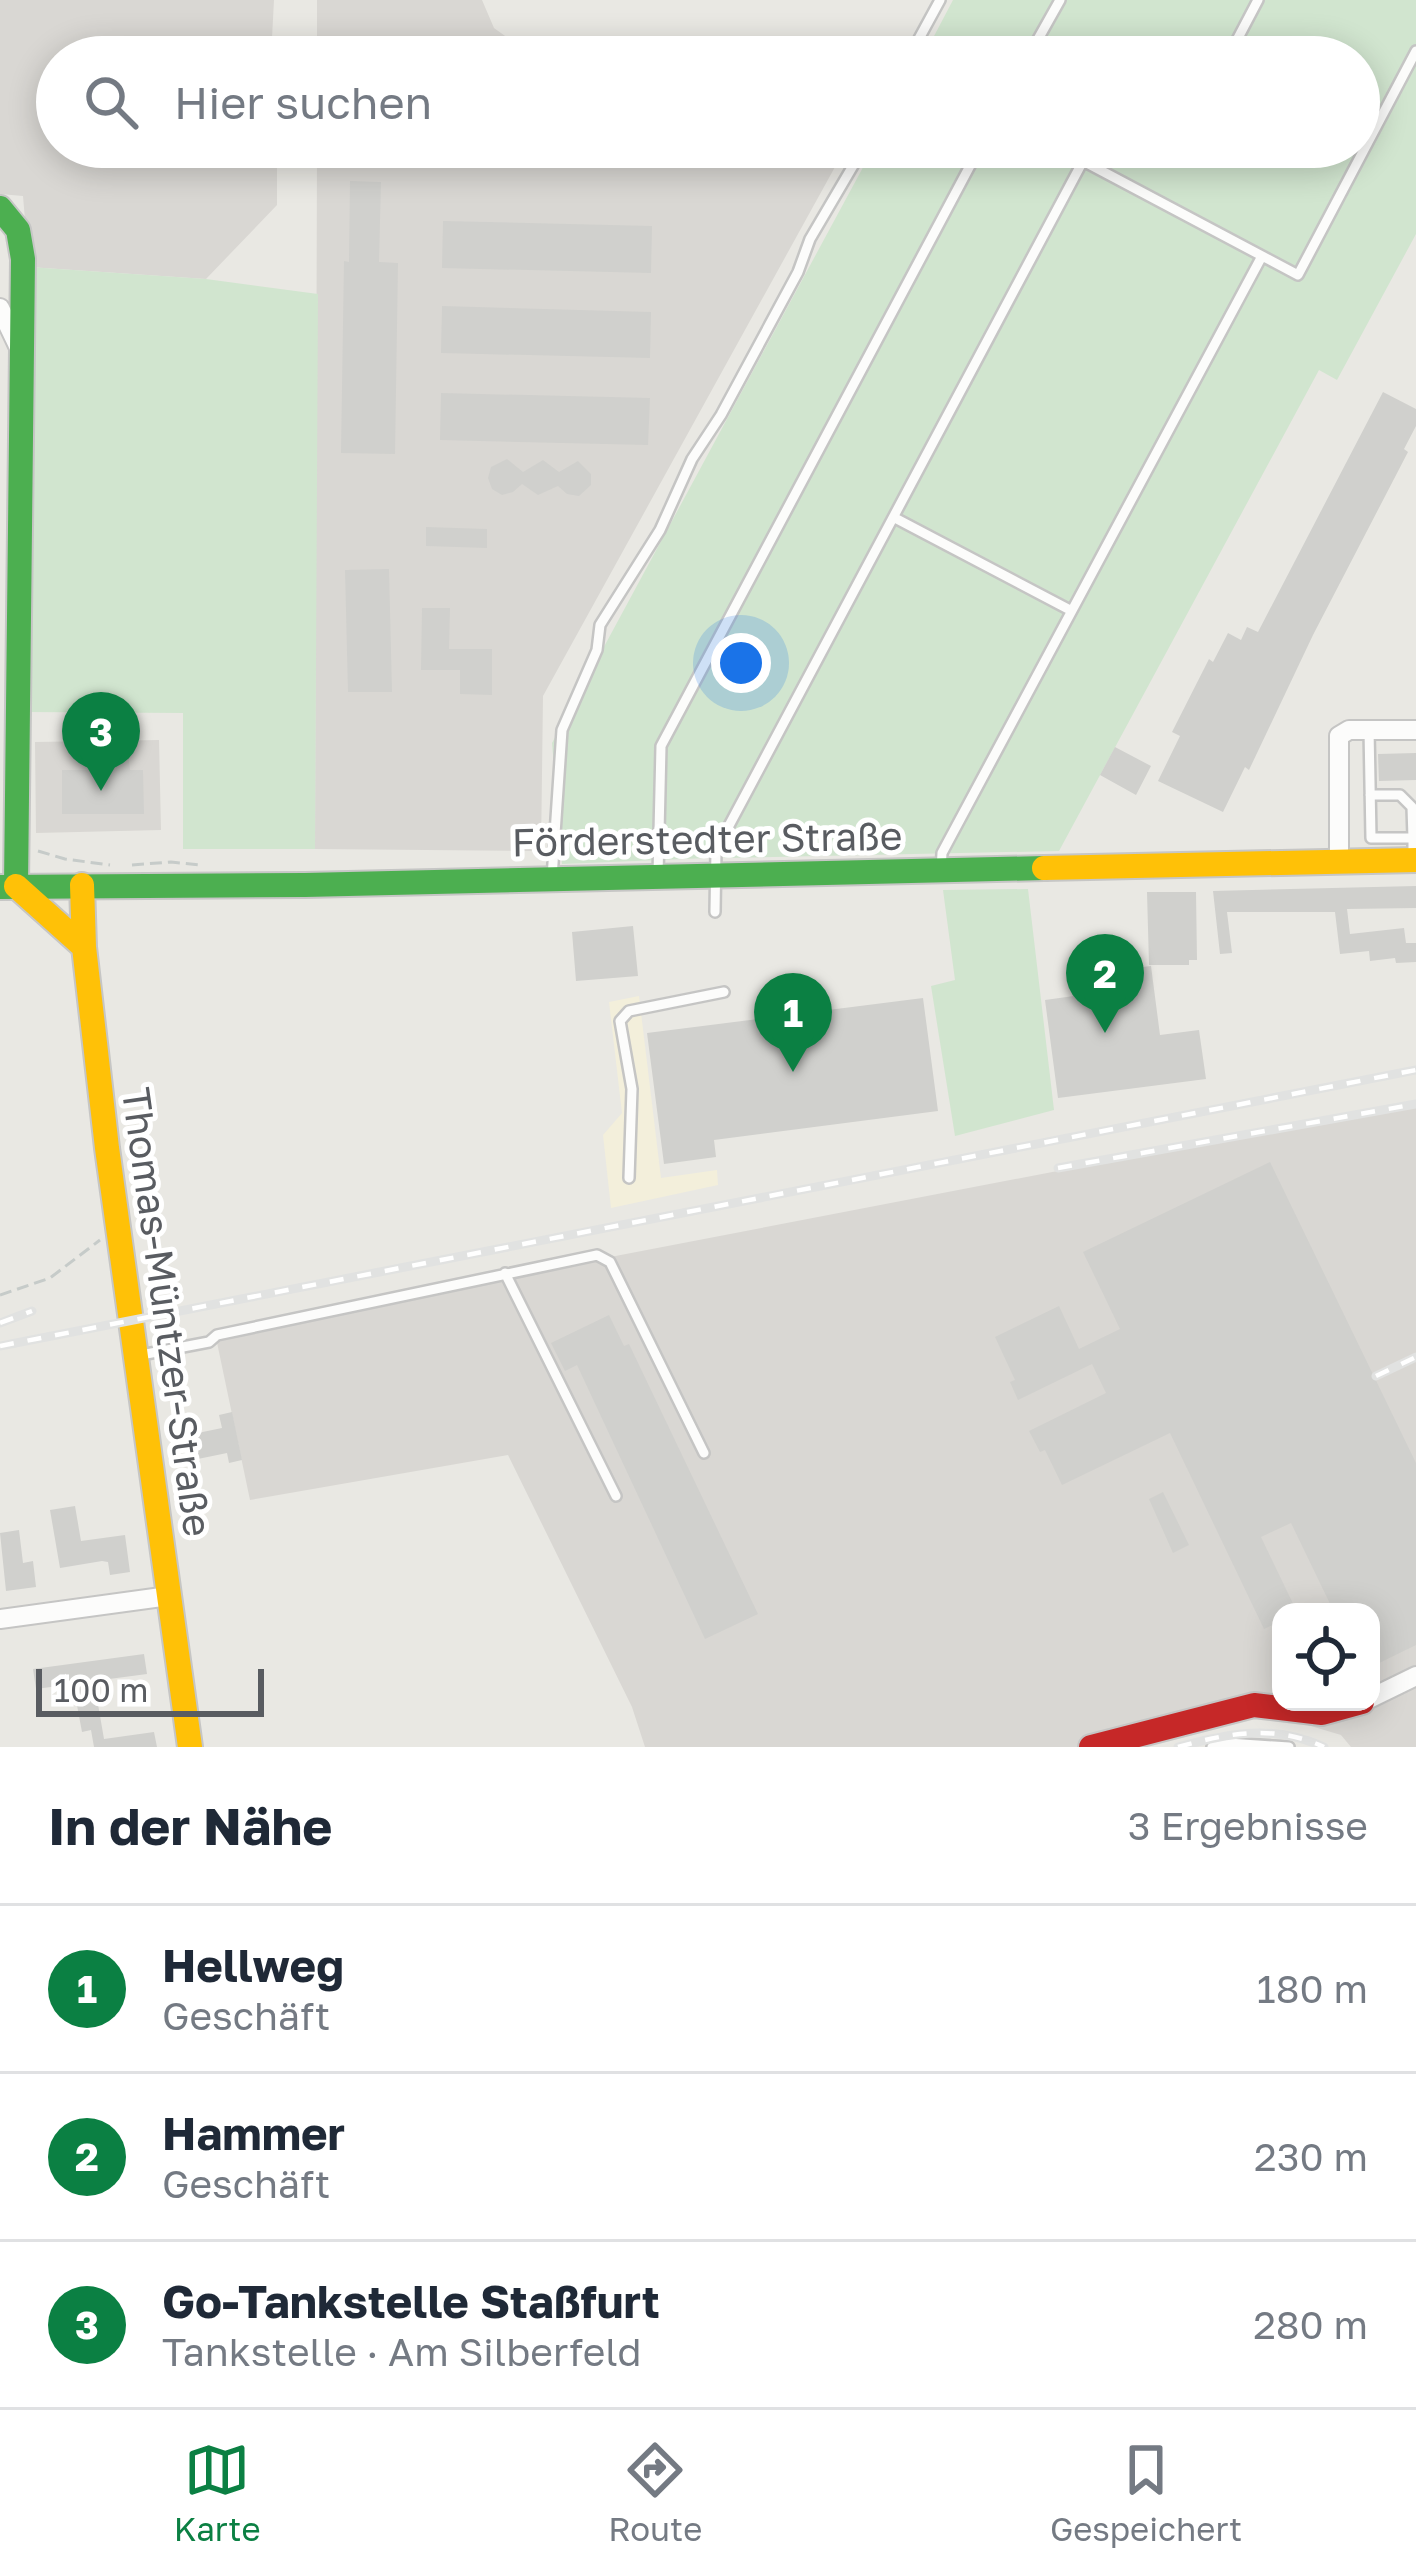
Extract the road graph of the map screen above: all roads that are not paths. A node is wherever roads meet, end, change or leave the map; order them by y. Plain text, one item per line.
1 (940, 0) edge
2 (1060, 0) edge
3 (1258, 0) edge
4 (921, 36) edge
5 (1040, 36) edge
6 (1239, 36) edge
7 (1416, 51) edge
8 (1380, 119) edge
9 (852, 168) edge
10 (969, 168) edge
11 (1079, 168) edge
12 (1096, 168) edge
13 (1354, 168) edge
14 (0, 208) edge
15 (1262, 256) junction
16 (0, 308) edge
17 (20, 350) junction
18 (895, 518) junction
19 (1070, 610) junction
20 (1369, 729) junction
21 (1416, 730) edge
22 (1370, 794) junction
23 (1414, 853) edge
24 (1339, 862) junction
25 (940, 870) junction
26 (713, 874) junction
27 (658, 876) junction
28 (552, 878) junction
29 (82, 885) junction
30 (8, 887) edge
31 (715, 912) dead end
32 (84, 947) junction
33 (724, 992) dead end
34 (629, 1178) dead end
35 (505, 1273) junction
36 (135, 1355) junction
37 (704, 1453) dead end
38 (616, 1496) dead end
39 (169, 1596) junction
40 (0, 1619) edge
41 (1416, 1676) edge
42 (1380, 1693) edge
43 (1272, 1707) edge
44 (190, 1747) edge
45 (1091, 1747) edge
46 (1212, 1747) edge
47 (1288, 1747) edge

1 - 4 lane
2 - 5 lane
3 - 6 lane
7 - 8 lane
9 - 28 lane
10 - 27 lane
11 - 18 lane
12 - 15 lane
13 - 15 lane
14 - 17 street
15 - 19 lane
16 - 17 street
17 - 30 street
18 - 19 lane
18 - 26 lane
19 - 25 lane
20 - 21 street
20 - 22 lane
20 - 24 street
22 - 23 lane
22 - 23 lane
23 - 24 street, Förderstedter Straße
24 - 25 street, Förderstedter Straße
25 - 26 street, Förderstedter Straße
26 - 27 street, Förderstedter Straße
26 - 31 lane
27 - 28 street, Förderstedter Straße
28 - 29 street, Förderstedter Straße
29 - 30 street, Förderstedter Straße
29 - 32 street, Thomas-Müntzer-Straße
30 - 32 street
32 - 36 street, Thomas-Müntzer-Straße
33 - 34 lane
35 - 36 lane
35 - 37 lane
35 - 38 lane
36 - 39 street, Thomas-Müntzer-Straße
39 - 40 street
39 - 44 street, Thomas-Müntzer-Straße
41 - 42 street
43 - 45 street
46 - 47 lane

